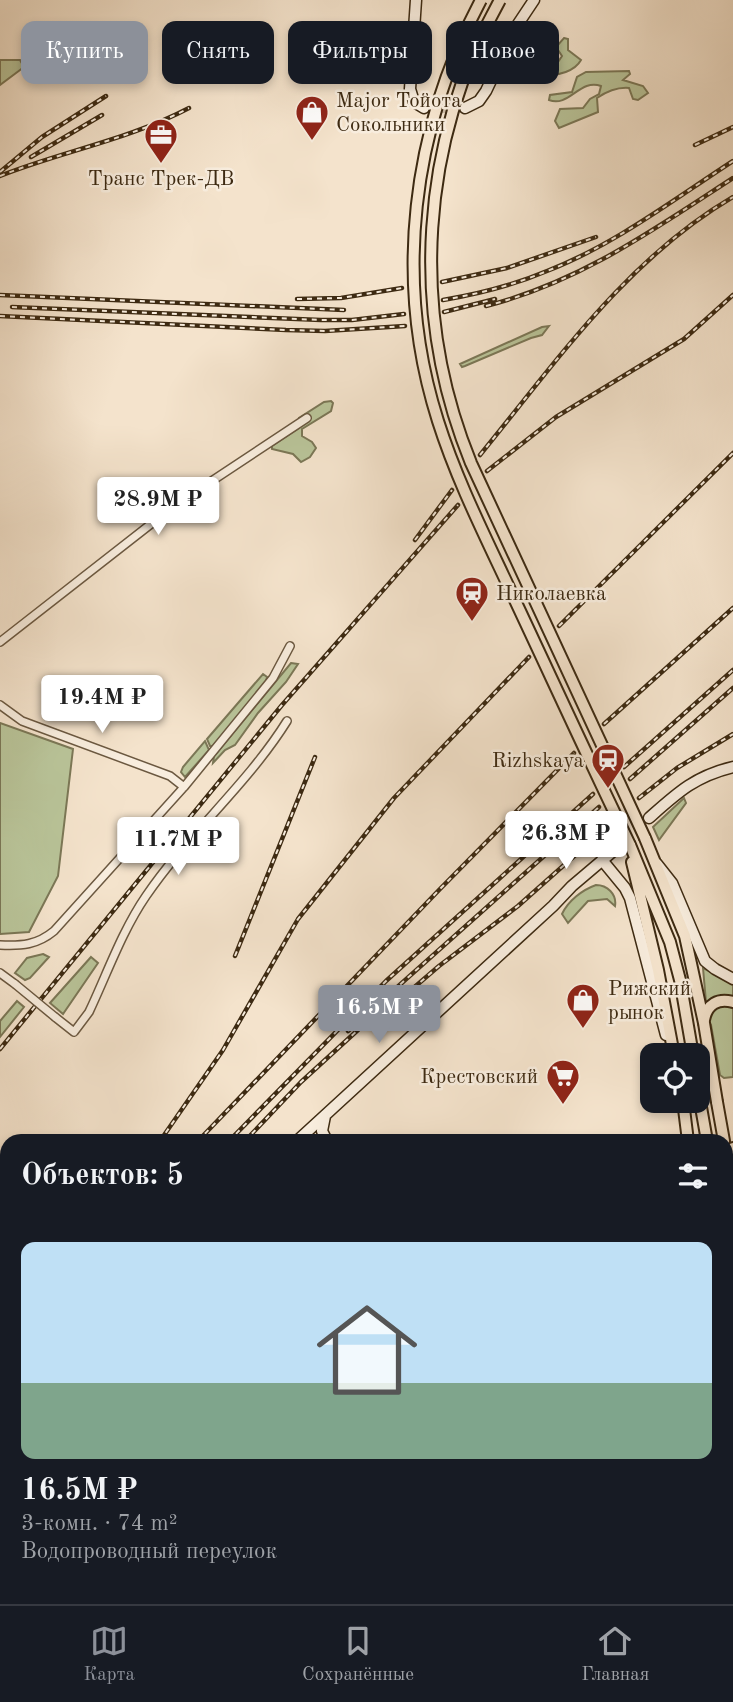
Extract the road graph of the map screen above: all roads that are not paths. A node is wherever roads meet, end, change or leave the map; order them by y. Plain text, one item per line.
1 (416, 0) edge
2 (481, 0) edge
3 (500, 0) edge
4 (534, 0) edge
5 (424, 108) dead end
6 (465, 108) tunnel mouth
7 (307, 418) dead end
8 (0, 642) edge
9 (290, 646) dead end
10 (0, 705) edge
11 (287, 721) dead end
12 (733, 767) edge
13 (184, 787) junction
14 (649, 818) dead end
15 (630, 845) junction
16 (618, 847) dead end
17 (602, 860) junction
18 (657, 864) junction
19 (695, 936) junction
20 (0, 945) edge
21 (733, 970) edge
22 (0, 973) edge
23 (733, 979) edge
24 (733, 1002) edge
25 (704, 1023) junction
26 (670, 1043) edge
27 (672, 1043) edge
28 (691, 1043) edge
29 (684, 1113) edge
30 (702, 1113) edge
31 (326, 1114) junction
32 (305, 1134) edge
33 (325, 1134) edge
34 (687, 1134) edge
35 (706, 1134) edge
36 (723, 1134) edge

1 - 5 main road
2 - 15 main road, bridge
3 - 18 main road, bridge
4 - 6 main road
7 - 8 street
9 - 13 street
10 - 13 street
11 - 22 street, bridge
12 - 14 main road
13 - 20 street
15 - 27 main road
15 - 28 main road
16 - 17 main road
17 - 26 main road
17 - 31 main road
18 - 19 main road
18 - 25 main road
19 - 21 main road
19 - 23 main road
24 - 25 main road
25 - 36 main road, bridge
29 - 34 main road
30 - 35 main road, bridge
31 - 32 main road
31 - 33 main road

